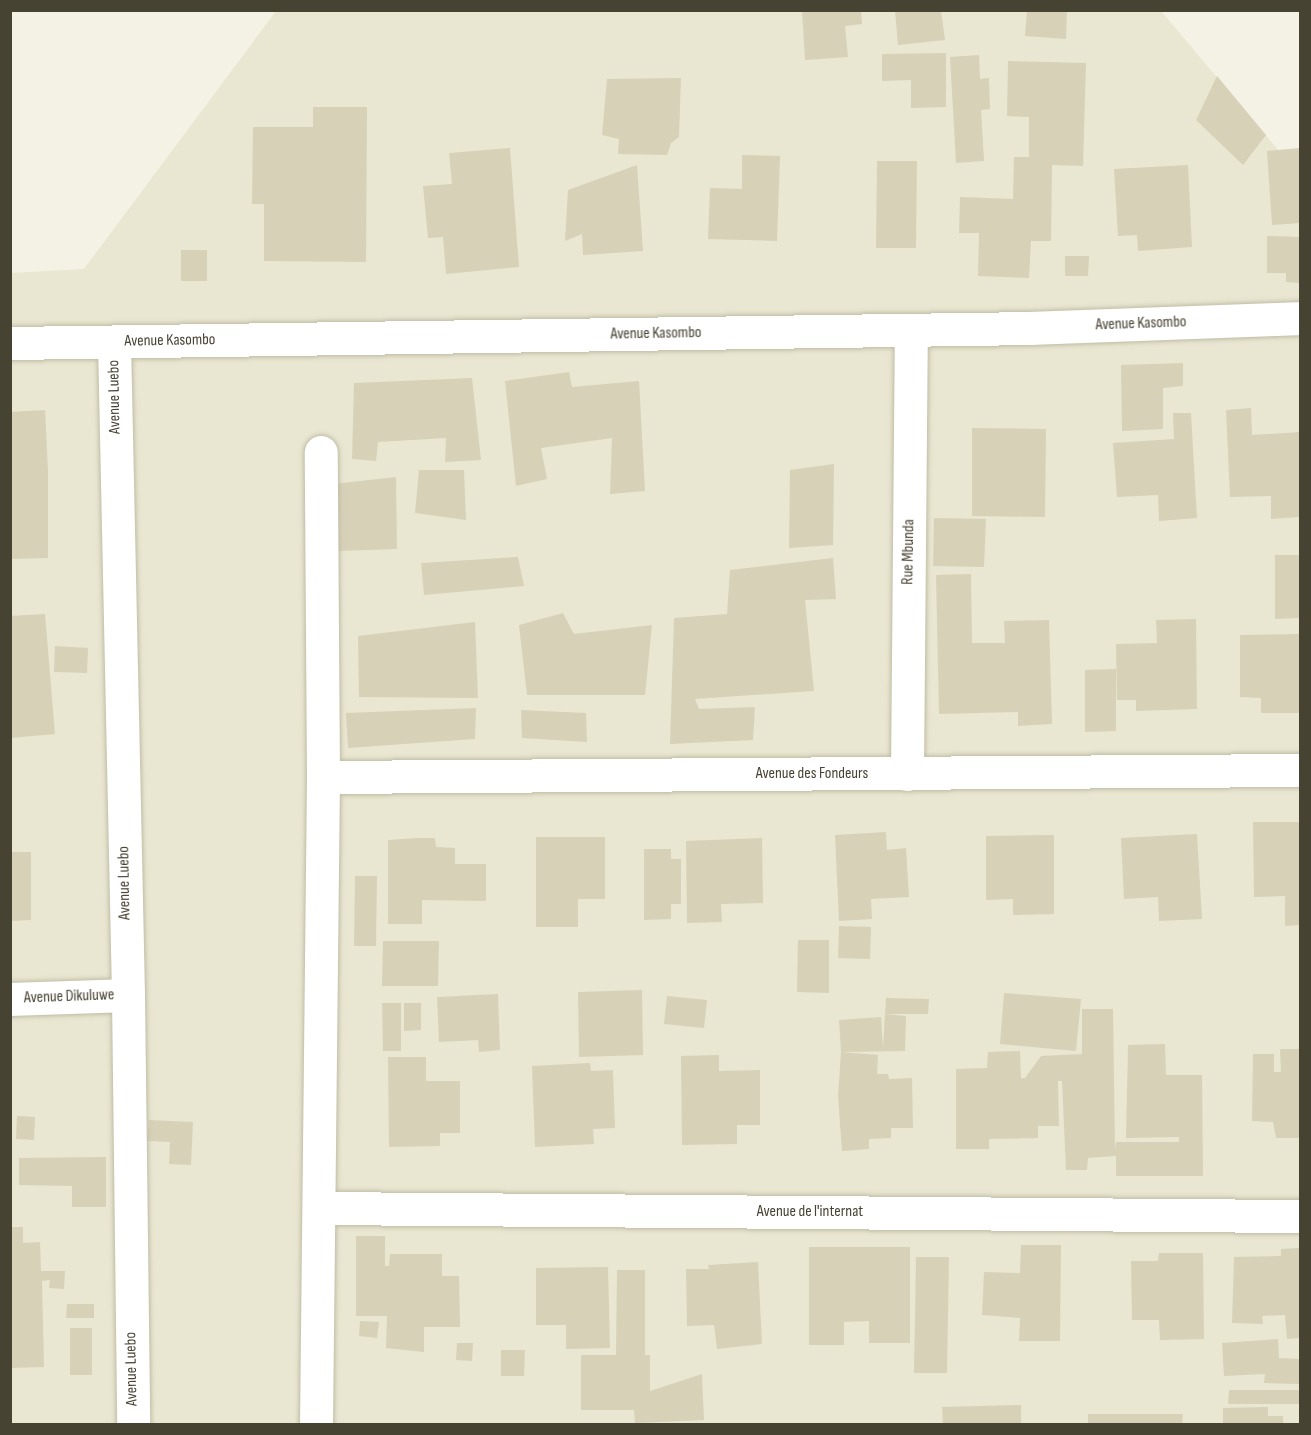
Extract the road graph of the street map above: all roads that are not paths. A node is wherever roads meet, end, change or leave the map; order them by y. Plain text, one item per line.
1 (1300, 318) edge
2 (911, 330) junction
3 (114, 342) junction
4 (10, 343) edge
5 (321, 452) dead end
6 (1300, 770) edge
7 (907, 774) junction
8 (323, 777) junction
9 (128, 995) junction
10 (10, 999) edge
11 (319, 1208) junction
12 (1300, 1216) edge
13 (133, 1425) edge
14 (316, 1425) edge

1 - 2 street, Avenue Kasombo
2 - 3 street, Avenue Kasombo
2 - 7 street, Rue Mbunda
3 - 4 street, Avenue Kasombo
3 - 9 street, Avenue Luebo
5 - 8 street
6 - 7 street, Avenue des Fondeurs
7 - 8 street, Avenue des Fondeurs
8 - 11 street
9 - 10 street, Avenue Dikuluwe
9 - 13 street, Avenue Luebo
11 - 12 street, Avenue de l'internat
11 - 14 street

